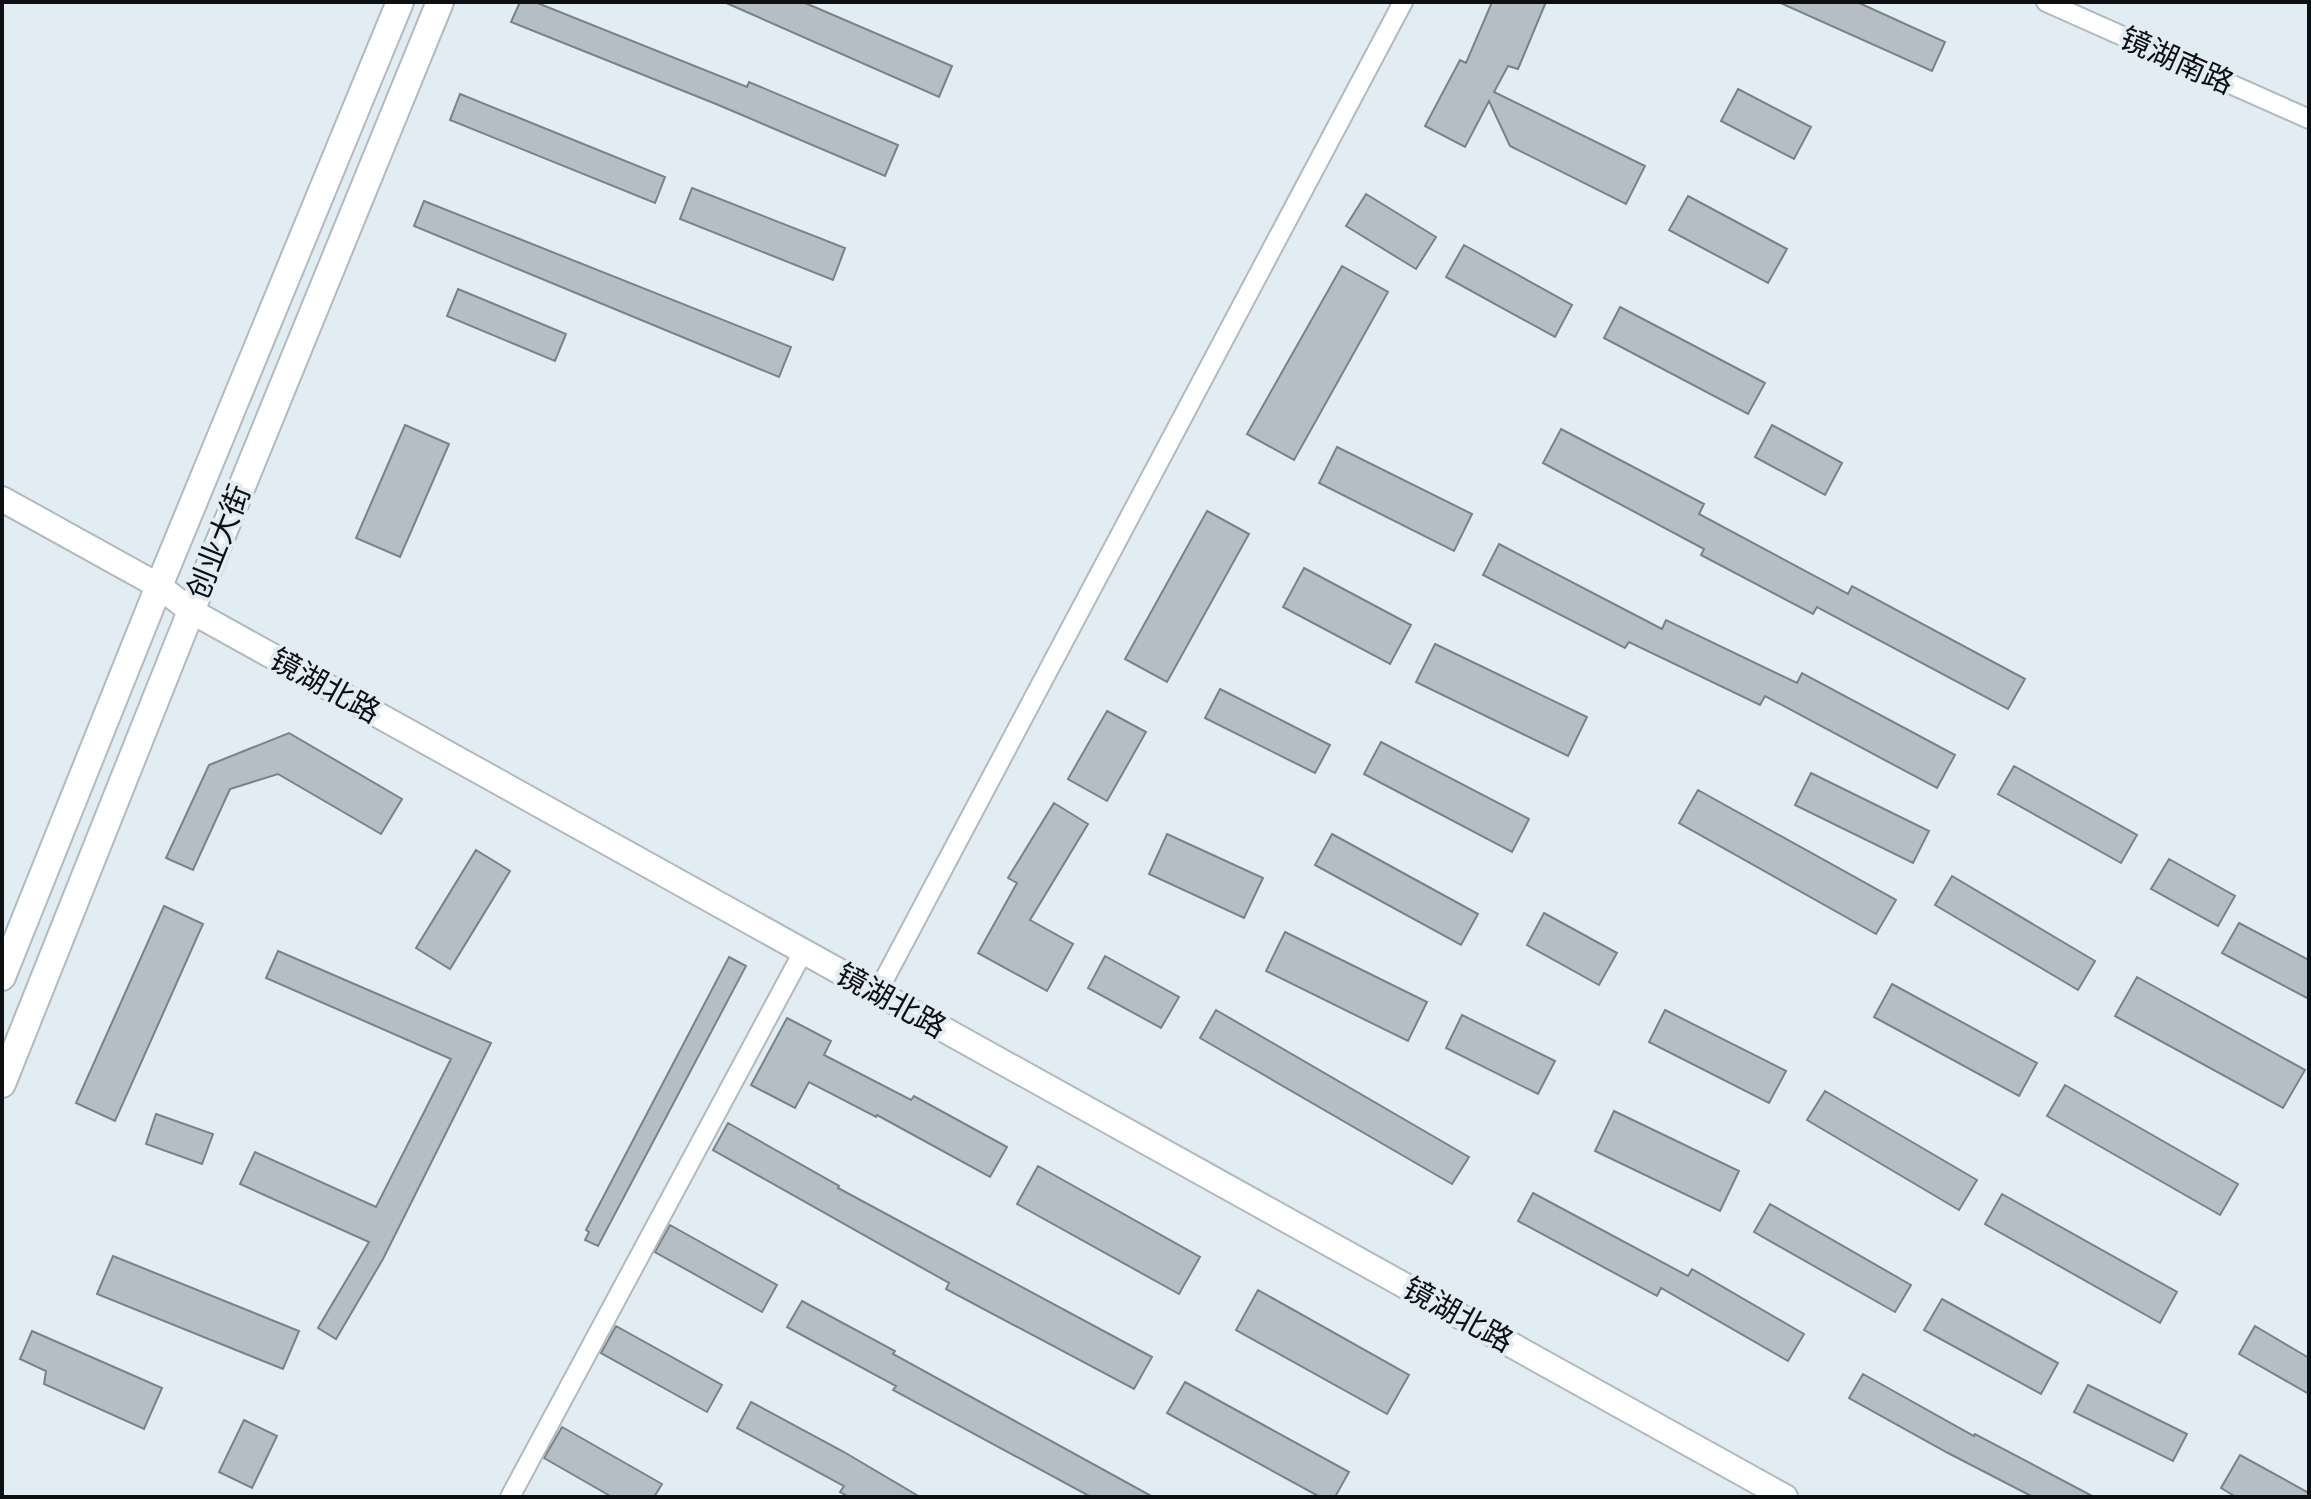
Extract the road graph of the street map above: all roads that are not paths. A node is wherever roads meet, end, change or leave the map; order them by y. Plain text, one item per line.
1 (400, 2) edge
2 (440, 2) edge
3 (1403, 2) edge
4 (2046, 2) edge
5 (2309, 119) edge
6 (2, 499) edge
7 (159, 586) junction
8 (191, 611) junction
9 (803, 952) junction
10 (2, 977) edge
11 (877, 993) junction
12 (2, 1084) edge
13 (510, 1497) edge
14 (1785, 1497) edge

1 - 7 main road, 创业大街
2 - 8 main road, 创业大街
3 - 11 street
4 - 5 street, 镜湖南路
6 - 7 street, 镜湖北路
7 - 8 street, 镜湖北路
7 - 10 main road, 创业大街
8 - 9 street, 镜湖北路
8 - 12 main road, 创业大街
9 - 11 street, 镜湖北路
9 - 13 street
11 - 14 street, 镜湖北路

